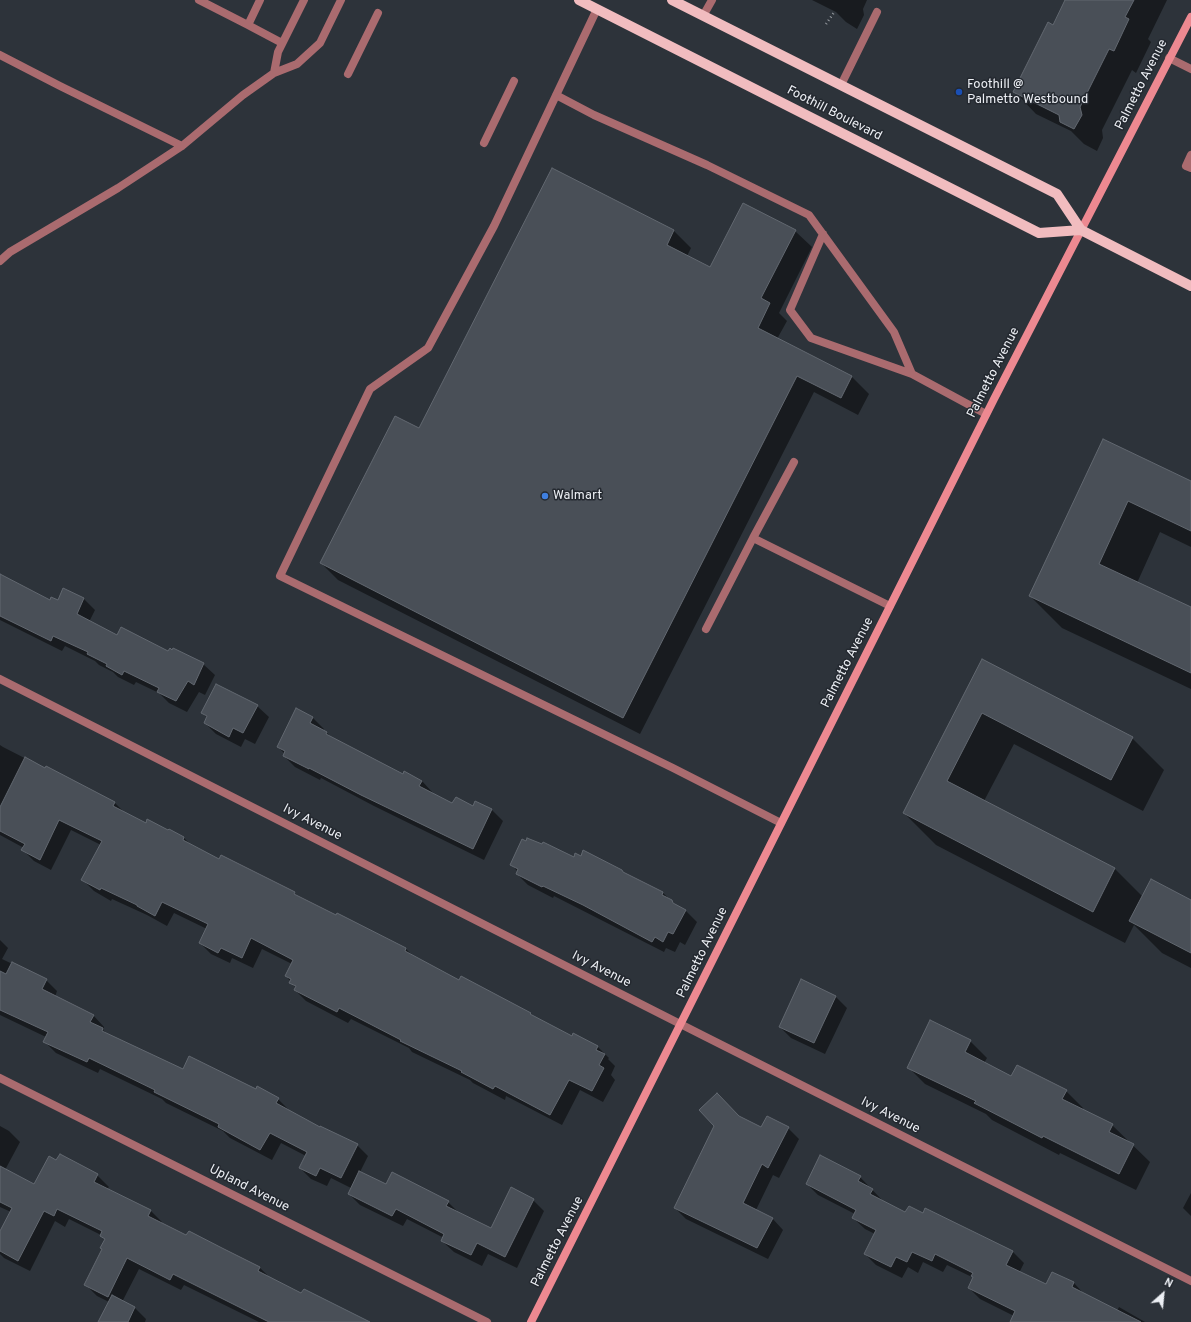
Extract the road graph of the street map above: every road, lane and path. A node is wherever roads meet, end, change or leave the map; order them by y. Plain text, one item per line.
1 (199, 0) edge
2 (260, 0) edge
3 (304, 0) edge
4 (340, 0) edge
5 (579, 0) edge
6 (672, 0) edge
7 (712, 0) edge
8 (597, 9) junction
9 (835, 10) dead end
10 (877, 12) dead end
11 (378, 13) dead end
12 (703, 16) junction
13 (1191, 17) edge
14 (826, 24) dead end
15 (248, 25) junction
16 (282, 43) junction
17 (0, 54) edge
18 (1169, 58) junction
19 (1191, 69) edge
20 (274, 73) junction
21 (348, 74) dead end
22 (514, 81) dead end
23 (841, 85) junction
24 (556, 95) junction
25 (484, 143) dead end
26 (182, 146) junction
27 (1191, 155) edge
28 (1191, 168) edge
29 (1081, 230) junction
30 (824, 234) junction
31 (0, 261) edge
32 (1191, 286) edge
33 (912, 374) junction
34 (986, 414) junction
35 (794, 462) dead end
36 (753, 538) junction
37 (890, 606) junction
38 (706, 629) dead end
39 (0, 679) edge
40 (781, 823) junction
41 (681, 1024) junction
42 (0, 1078) edge
43 (1191, 1281) edge
44 (487, 1322) edge
45 (531, 1322) edge

1 - 15 street
2 - 15 street
3 - 16 street
4 - 20 street
5 - 8 main road, Foothill Boulevard
6 - 12 main road
7 - 12 street
8 - 24 street
8 - 29 main road, Foothill Boulevard
9 - 14 path
10 - 23 street
11 - 21 street
12 - 23 main road
13 - 18 street, Palmetto Avenue
15 - 16 street
16 - 20 street
17 - 26 street
18 - 19 street
18 - 29 street, Palmetto Avenue
20 - 26 street
22 - 25 street
23 - 29 main road
24 - 30 street
24 - 40 street
26 - 31 street
27 - 28 street
29 - 32 main road
29 - 34 street, Palmetto Avenue
30 - 33 street
30 - 33 street
33 - 34 street
34 - 37 street, Palmetto Avenue
35 - 36 street
36 - 37 street
36 - 38 street
37 - 40 street, Palmetto Avenue
39 - 41 street, Ivy Avenue
40 - 41 street, Palmetto Avenue
41 - 43 street, Ivy Avenue
41 - 45 street, Palmetto Avenue
42 - 44 street, Upland Avenue

